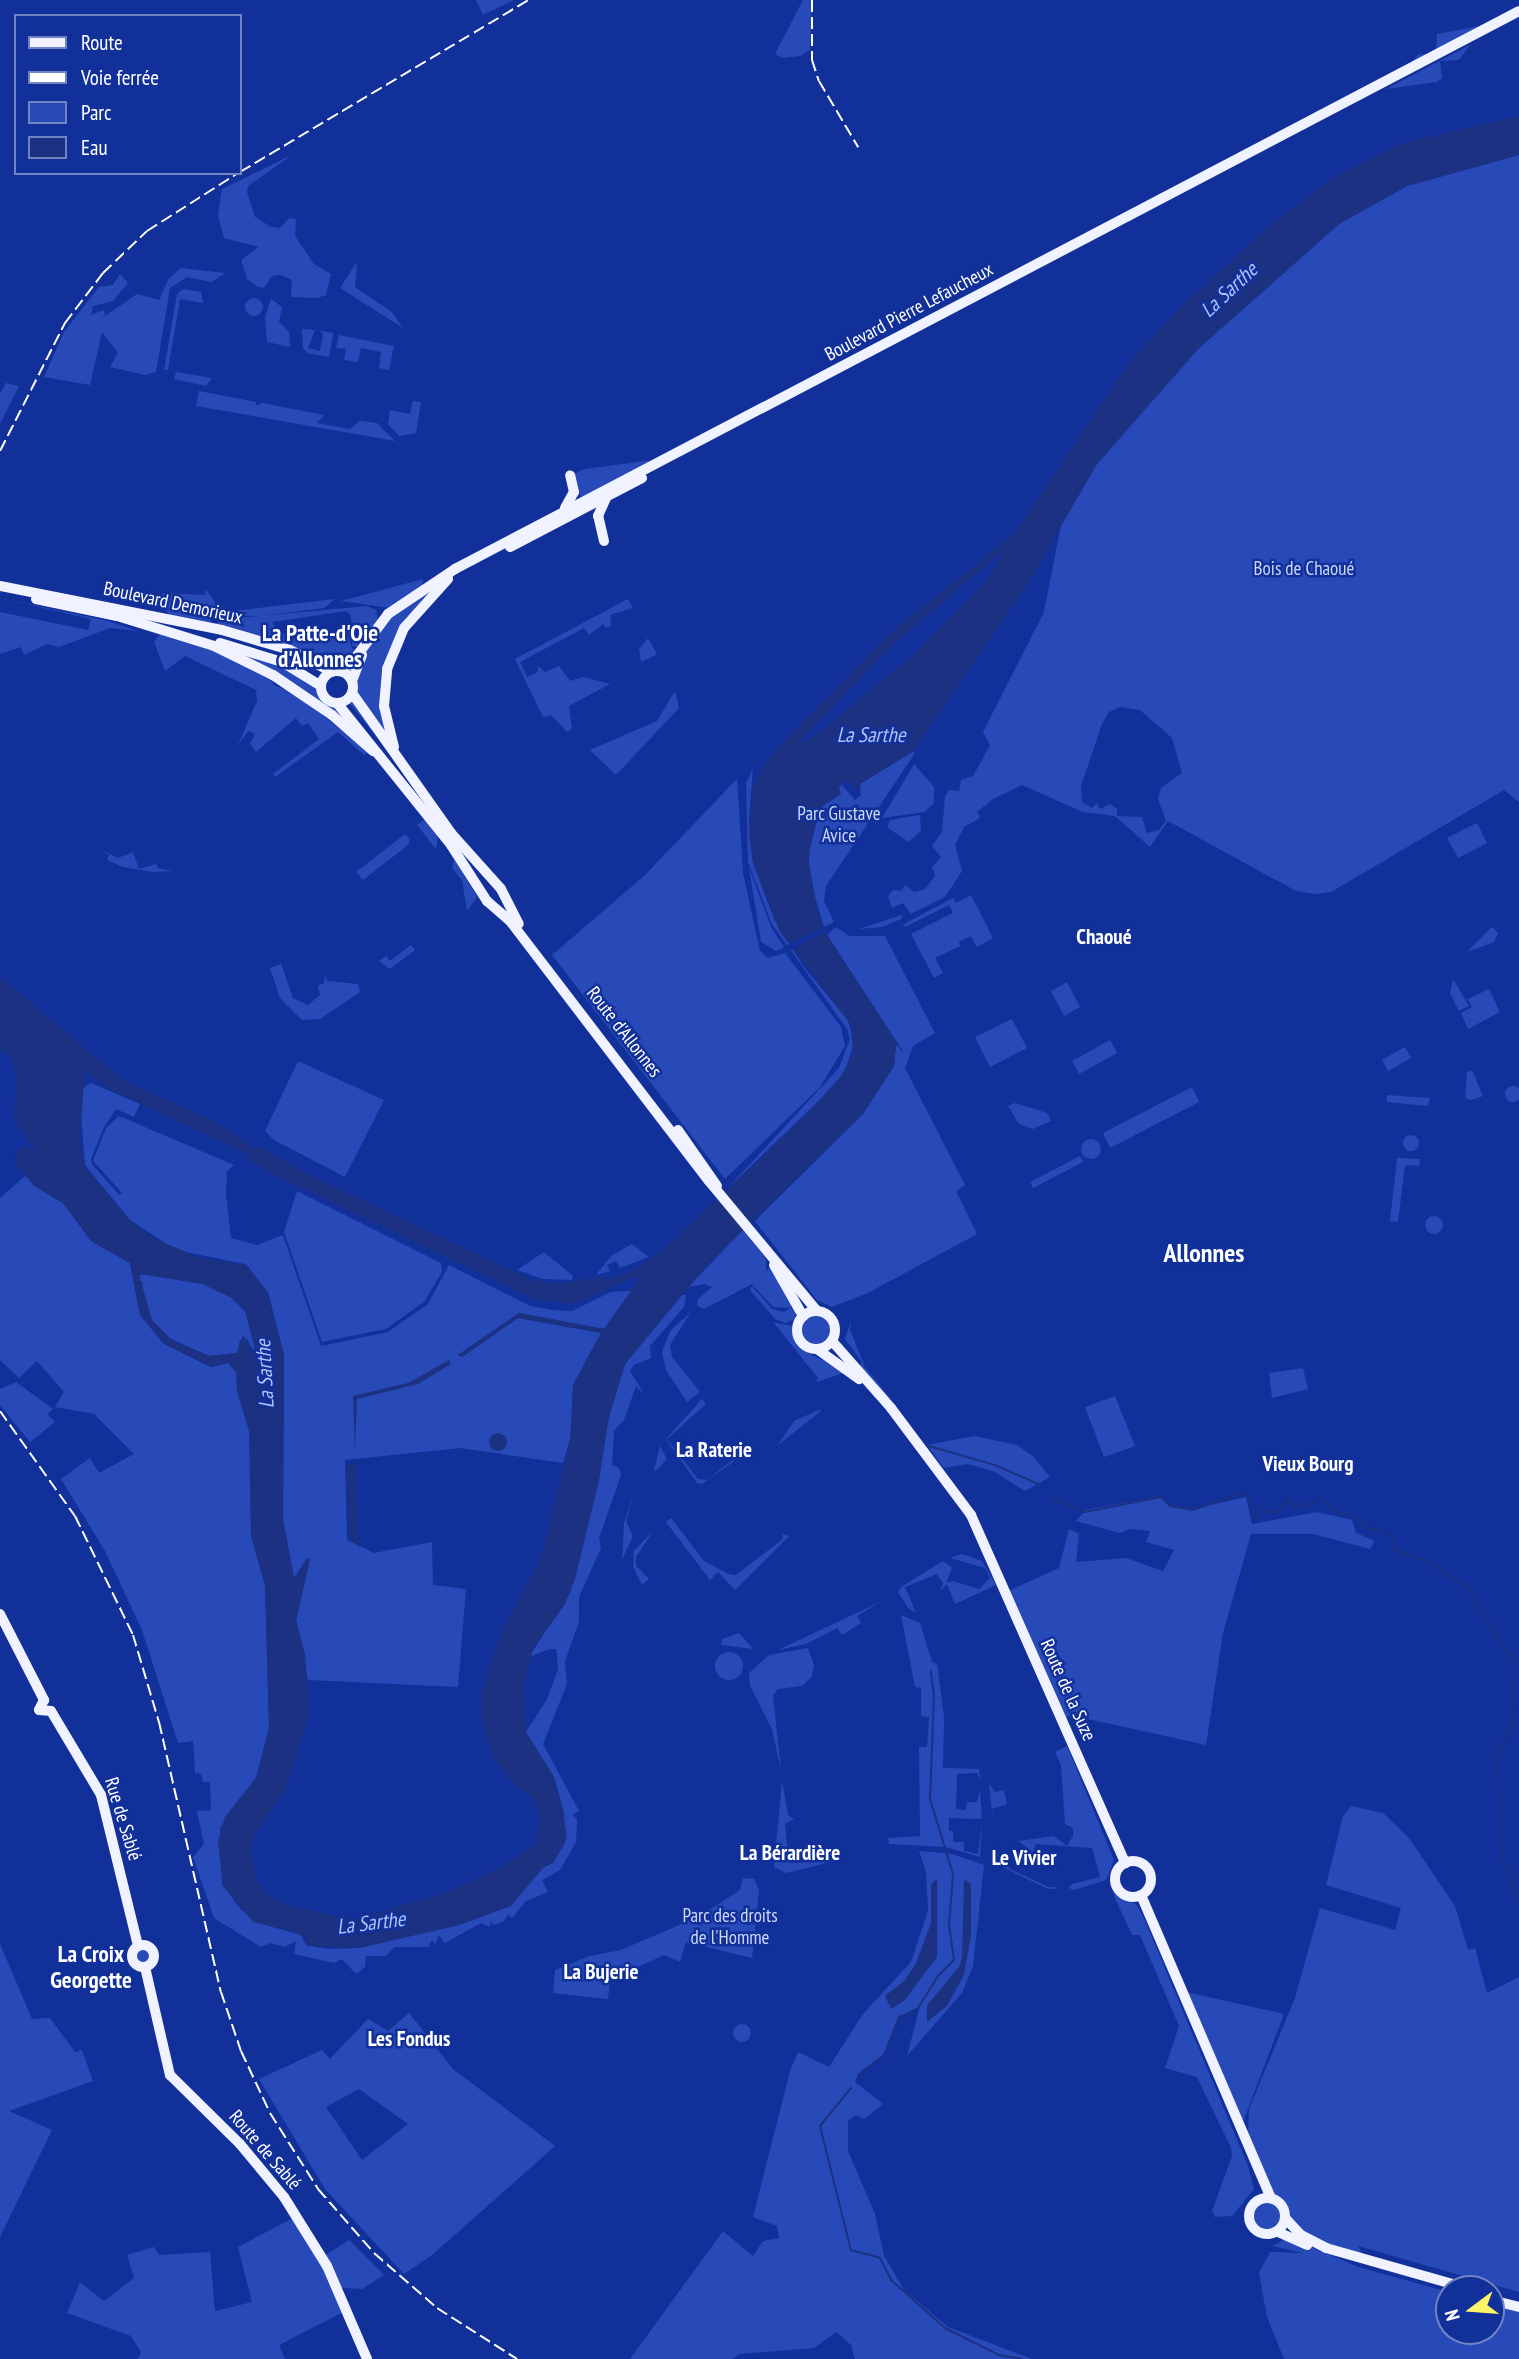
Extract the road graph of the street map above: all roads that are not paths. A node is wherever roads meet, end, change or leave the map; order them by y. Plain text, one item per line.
1 (1519, 11) edge
2 (1519, 18) edge
3 (1438, 58) junction
4 (570, 475) dead end
5 (609, 496) junction
6 (559, 513) junction
7 (604, 541) dead end
8 (448, 579) junction
9 (0, 586) edge
10 (0, 592) edge
11 (114, 615) junction
12 (335, 671) junction
13 (352, 681) junction
14 (321, 686) junction
15 (352, 693) junction
16 (337, 703) junction
17 (401, 763) junction
18 (406, 786) junction
19 (494, 886) junction
20 (485, 898) junction
21 (499, 902) junction
22 (752, 1231) junction
23 (817, 1311) junction
24 (803, 1316) junction
25 (832, 1340) junction
26 (817, 1349) junction
27 (978, 1532) junction
28 (0, 1614) edge
29 (1125, 1863) junction
30 (1141, 1895) junction
31 (138, 1946) junction
32 (145, 1968) junction
33 (1254, 2168) junction
34 (1271, 2198) junction
35 (1255, 2202) junction
36 (1286, 2218) junction
37 (1278, 2232) junction
38 (1435, 2279) edge
39 (1435, 2285) edge
40 (367, 2359) edge

1 - 3 main road, Boulevard Pierre Lefaucheux
2 - 3 main road, Boulevard Pierre Lefaucheux
3 - 5 main road, Boulevard Pierre Lefaucheux
3 - 6 main road, Boulevard Pierre Lefaucheux
4 - 6 main road
5 - 7 main road
5 - 8 main road, Boulevard Pierre Lefaucheux
6 - 12 main road, Boulevard Pierre Lefaucheux
8 - 13 main road, Boulevard Pierre Lefaucheux
8 - 17 main road
9 - 12 main road, Boulevard Demorieux
10 - 11 main road, Boulevard Demorieux
11 - 14 main road, Boulevard Demorieux
11 - 18 main road
12 - 13 main road
12 - 14 main road
13 - 15 main road
14 - 16 main road
15 - 16 main road
15 - 17 main road, Route d'Allonnes
16 - 18 main road, Route d'Allonnes
17 - 19 main road, Route d'Allonnes
18 - 20 main road, Route d'Allonnes
19 - 20 main road
19 - 21 main road, Route d'Allonnes
20 - 21 main road, Route d'Allonnes
21 - 22 main road, Route d'Allonnes
22 - 23 main road, Route d'Allonnes
22 - 24 main road, Route d'Allonnes
23 - 24 main road
23 - 25 main road
24 - 26 main road
25 - 26 main road
25 - 27 main road, Route de la Suze
26 - 27 main road, Route de la Suze
27 - 29 main road, Route de la Suze
28 - 31 main road, Rue de Sablé
29 - 30 main road
29 - 30 main road
30 - 33 main road
31 - 32 main road
31 - 32 main road
32 - 40 main road, Route de Sablé
33 - 34 main road
33 - 35 main road
34 - 35 main road
34 - 36 main road
35 - 37 main road
36 - 37 main road
36 - 38 main road
37 - 39 main road

